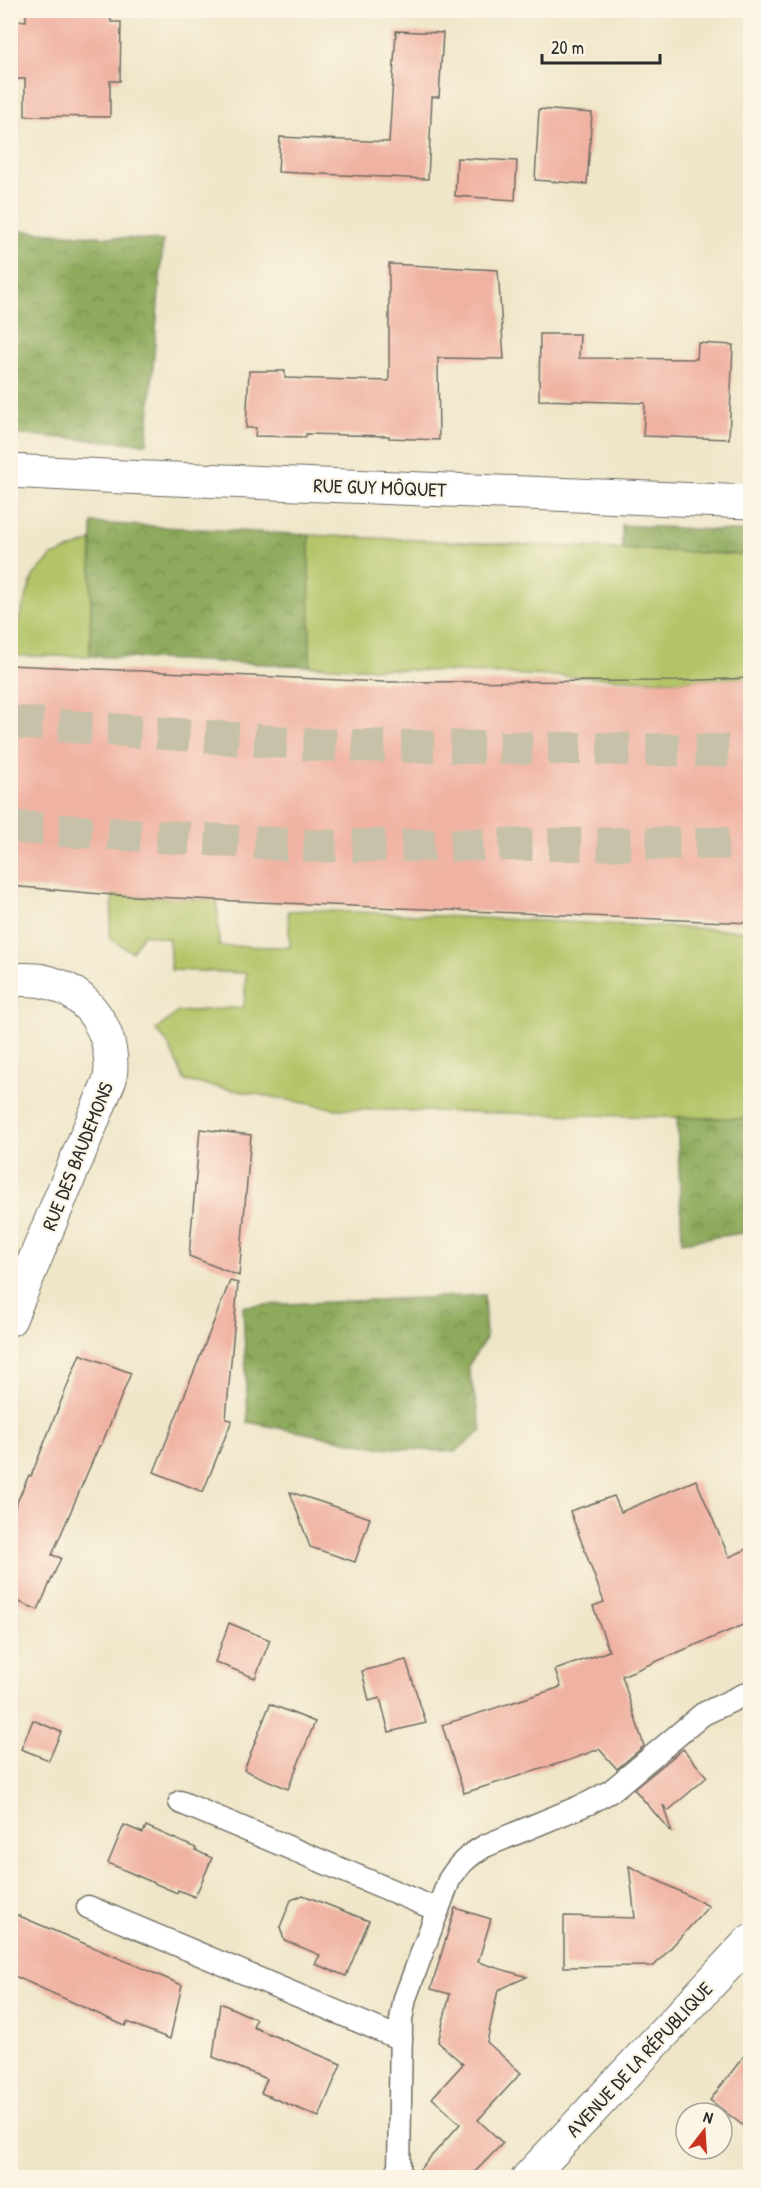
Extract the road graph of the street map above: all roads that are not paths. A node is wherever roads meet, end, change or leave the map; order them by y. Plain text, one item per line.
1 (10, 471) edge
2 (750, 502) edge
3 (10, 979) edge
4 (10, 1319) edge
5 (750, 1692) edge
6 (180, 1802) dead end
7 (88, 1907) dead end
8 (438, 1910) junction
9 (750, 1941) edge
10 (401, 2039) junction
11 (399, 2178) edge
12 (528, 2178) edge

1 - 2 street, RUE GUY MÔQUET
3 - 4 street, RUE DES BAUDEMONS
5 - 8 lane
6 - 8 lane
7 - 10 lane
8 - 10 lane
9 - 12 street, AVENUE DE LA RÉPUBLIQUE
10 - 11 lane

